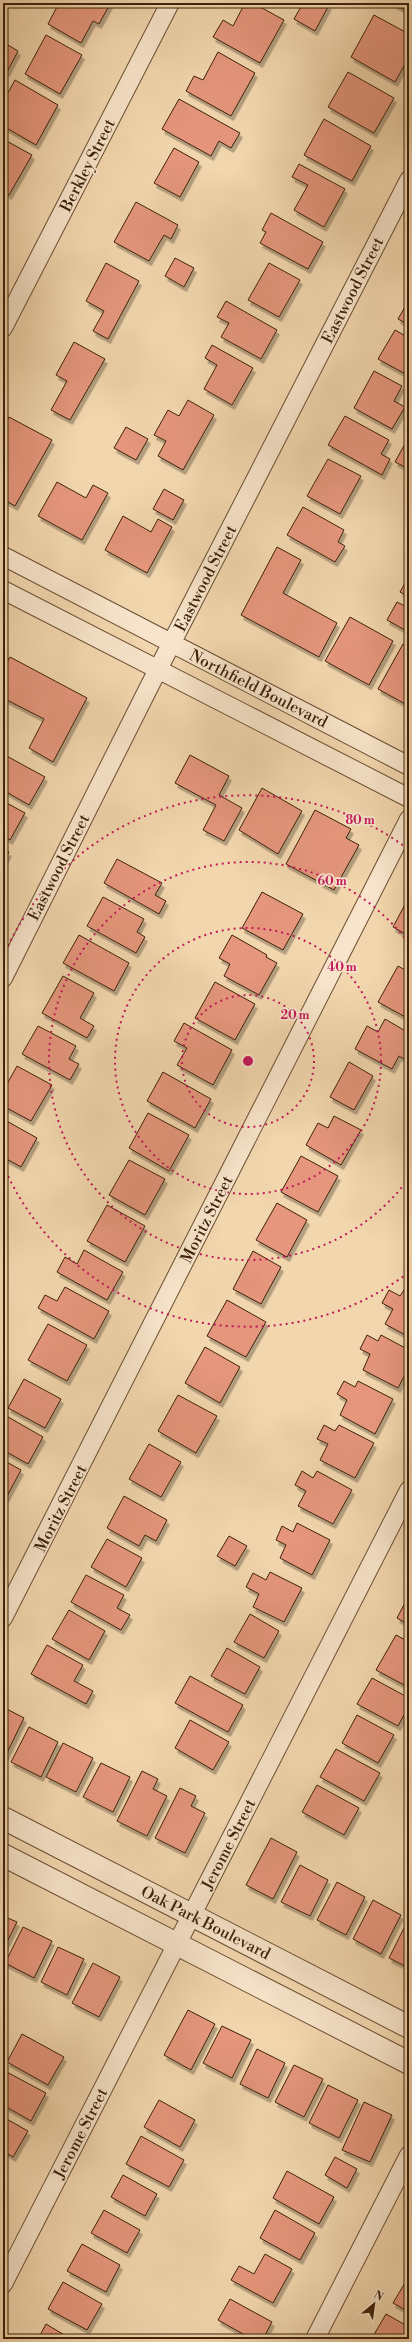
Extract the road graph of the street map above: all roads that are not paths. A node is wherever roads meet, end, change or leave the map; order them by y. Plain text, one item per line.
1 (170, 3) edge
2 (409, 180) edge
3 (3, 328) edge
4 (3, 556) edge
5 (3, 590) edge
6 (171, 643) junction
7 (157, 670) junction
8 (409, 766) edge
9 (409, 798) edge
10 (409, 819) edge
11 (3, 978) edge
12 (409, 1490) edge
13 (3, 1618) edge
14 (3, 1818) edge
15 (3, 1855) edge
16 (191, 1915) junction
17 (177, 1944) junction
18 (409, 2027) edge
19 (409, 2063) edge
20 (409, 2155) edge
21 (3, 2284) edge
22 (315, 2339) edge

1 - 3 street, Berkley Street
2 - 6 street, Eastwood Street
4 - 6 street, Northfield Boulevard
5 - 7 street, Northfield Boulevard
6 - 7 street, Eastwood Street
6 - 8 street, Northfield Boulevard
7 - 9 street, Northfield Boulevard
7 - 11 street, Eastwood Street
10 - 13 street, Moritz Street
12 - 16 street, Jerome Street
14 - 16 street, Oak Park Boulevard
15 - 17 street, Oak Park Boulevard
16 - 17 street, Jerome Street
16 - 18 street, Oak Park Boulevard
17 - 19 street, Oak Park Boulevard
17 - 21 street, Jerome Street
20 - 22 street

